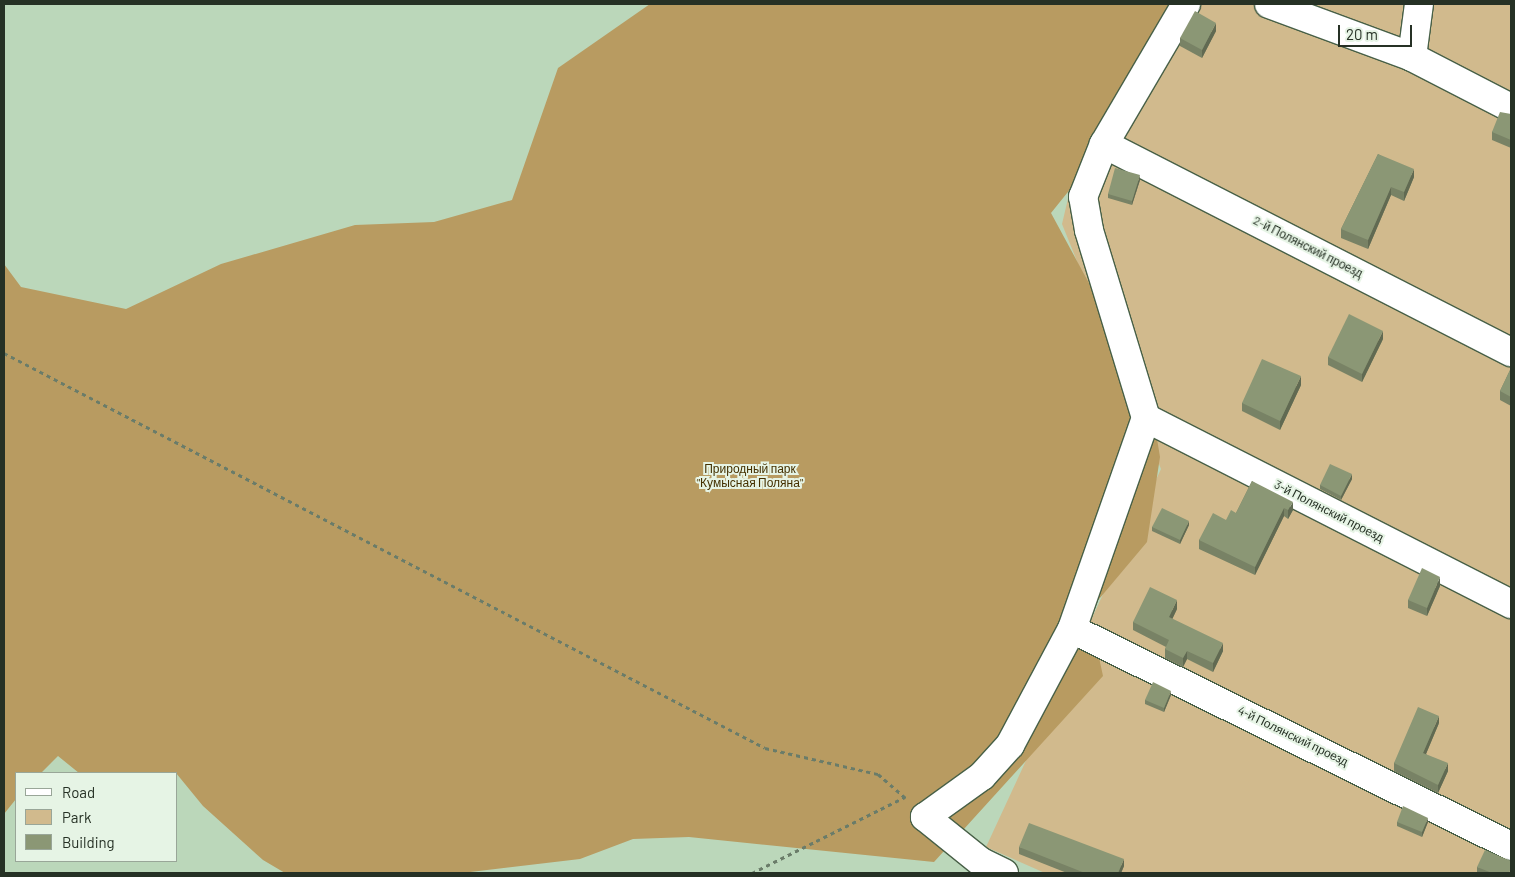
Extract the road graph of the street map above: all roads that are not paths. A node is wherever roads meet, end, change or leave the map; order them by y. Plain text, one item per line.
1 (1186, 4) edge
2 (1269, 4) edge
3 (1418, 4) edge
4 (1412, 57) junction
5 (1511, 108) edge
6 (1104, 144) junction
7 (1511, 352) edge
8 (1146, 418) junction
9 (1511, 604) edge
10 (1072, 629) junction
11 (1511, 846) edge
12 (1004, 873) edge

1 - 6 lane
2 - 4 lane
3 - 4 lane
4 - 5 lane
6 - 7 lane, 2-й Полянский проезд
6 - 8 lane
8 - 9 lane, 3-й Полянский проезд
8 - 10 lane
10 - 11 lane, 4-й Полянский проезд
10 - 12 lane

